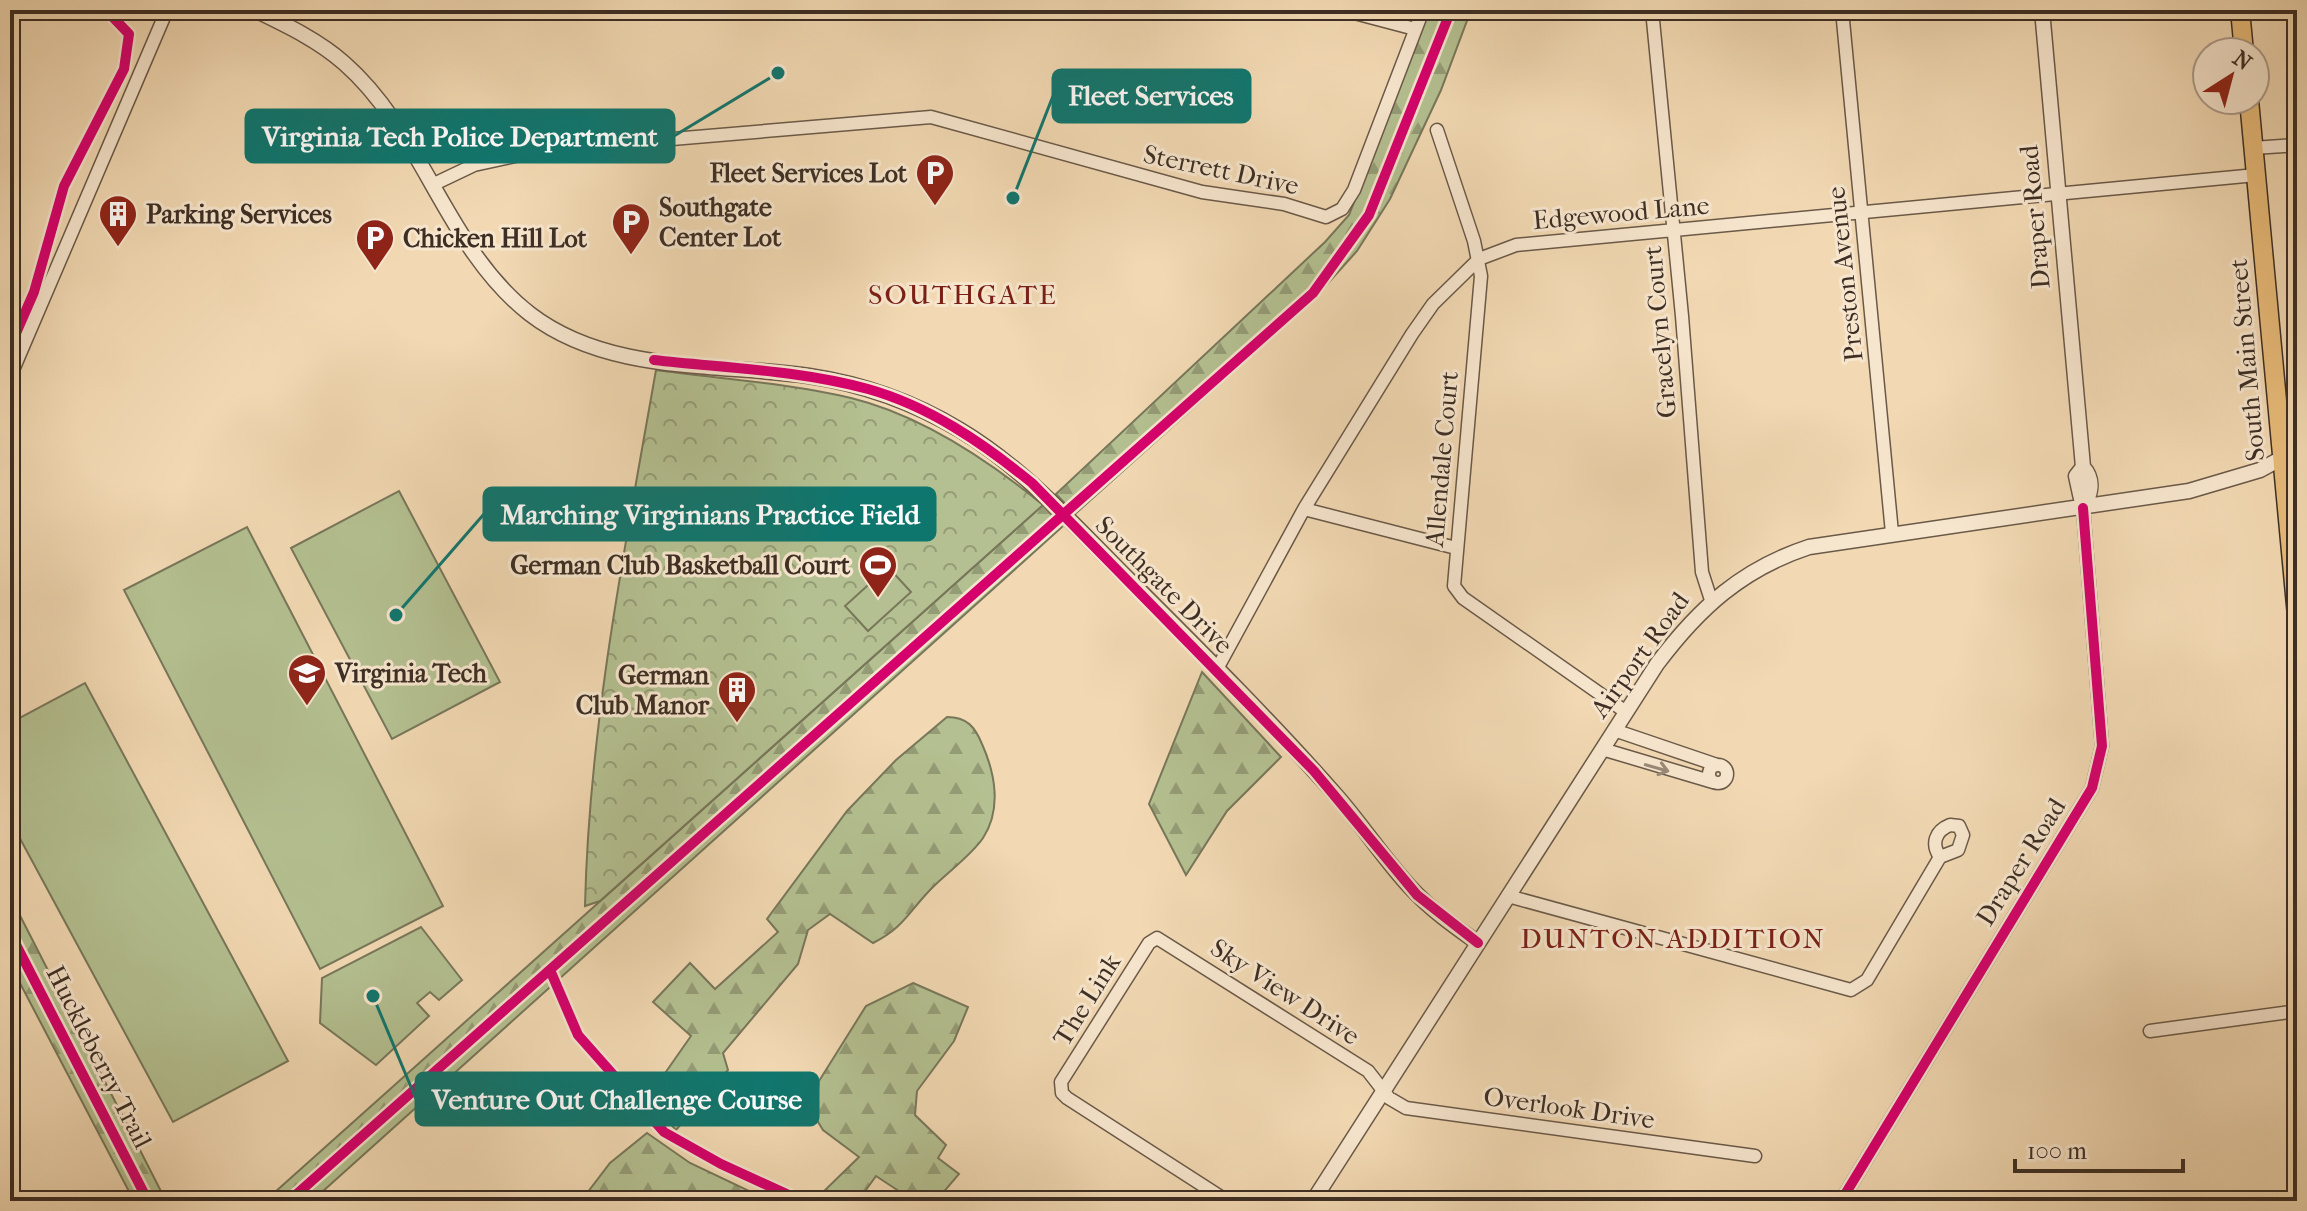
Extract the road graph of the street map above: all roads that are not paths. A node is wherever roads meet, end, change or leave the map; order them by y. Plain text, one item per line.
1 (167, 10) edge
2 (255, 10) edge
3 (1343, 10) edge
4 (1423, 10) edge
5 (1652, 10) edge
6 (1842, 10) edge
7 (2042, 10) edge
8 (2240, 10) edge
9 (1415, 29) junction
10 (2242, 36) edge
11 (2250, 116) edge
12 (1437, 130) dead end
13 (2297, 145) edge
14 (2253, 148) junction
15 (2256, 175) junction
16 (432, 185) junction
17 (2057, 195) junction
18 (1861, 213) junction
19 (1673, 230) junction
20 (1479, 259) junction
21 (10, 377) edge
22 (2290, 454) edge
23 (2083, 508) junction
24 (1304, 509) junction
25 (1892, 533) junction
26 (1456, 548) junction
27 (1711, 600) junction
28 (2297, 616) edge
29 (1217, 669) junction
30 (1626, 712) junction
31 (1614, 730) junction
32 (1602, 749) junction
33 (1940, 857) dead end
34 (1508, 896) junction
35 (1157, 938) joint
36 (1478, 943) junction
37 (2297, 1011) edge
38 (2150, 1031) dead end
39 (1384, 1090) junction
40 (1755, 1156) dead end
41 (1227, 1201) edge
42 (1313, 1201) edge
43 (1841, 1201) edge

1 - 21 street
2 - 16 street, Southgate Drive
3 - 9 street
4 - 9 street
5 - 19 street, Gracelyn Court
6 - 18 street, Preston Avenue
7 - 17 street, Draper Road
8 - 10 main road
9 - 16 street, Sterrett Drive
11 - 14 main road, South Main Street
12 - 20 street, Allendale Court
13 - 14 street
14 - 15 main road, South Main Street
15 - 17 street, Edgewood Lane
15 - 22 main road, South Main Street
16 - 29 street, Southgate Drive
17 - 18 street, Edgewood Lane
17 - 23 street, Draper Road
18 - 19 street, Edgewood Lane
18 - 25 street, Preston Avenue
19 - 20 street, Edgewood Lane
19 - 27 street, Gracelyn Court
20 - 24 street, Edgewood Lane
20 - 26 street, Allendale Court
22 - 23 street, Airport Road
22 - 28 main road, South Main Street
23 - 25 street, Airport Road
23 - 43 street, Draper Road
24 - 26 street
24 - 29 street, Edgewood Lane
25 - 27 street, Airport Road
26 - 30 street, Allendale Court
27 - 30 street, Airport Road
29 - 36 street, Southgate Drive
30 - 31 street, Airport Road
31 - 32 street, Airport Road
32 -> 31 street
32 - 34 street, Airport Road
33 - 34 street
34 - 36 street, Airport Road
35 - 39 street, Sky View Drive
35 - 41 street, The Link
36 - 39 street, Airport Road
37 - 38 street
39 - 40 street, Overlook Drive
39 - 42 street, Airport Road

